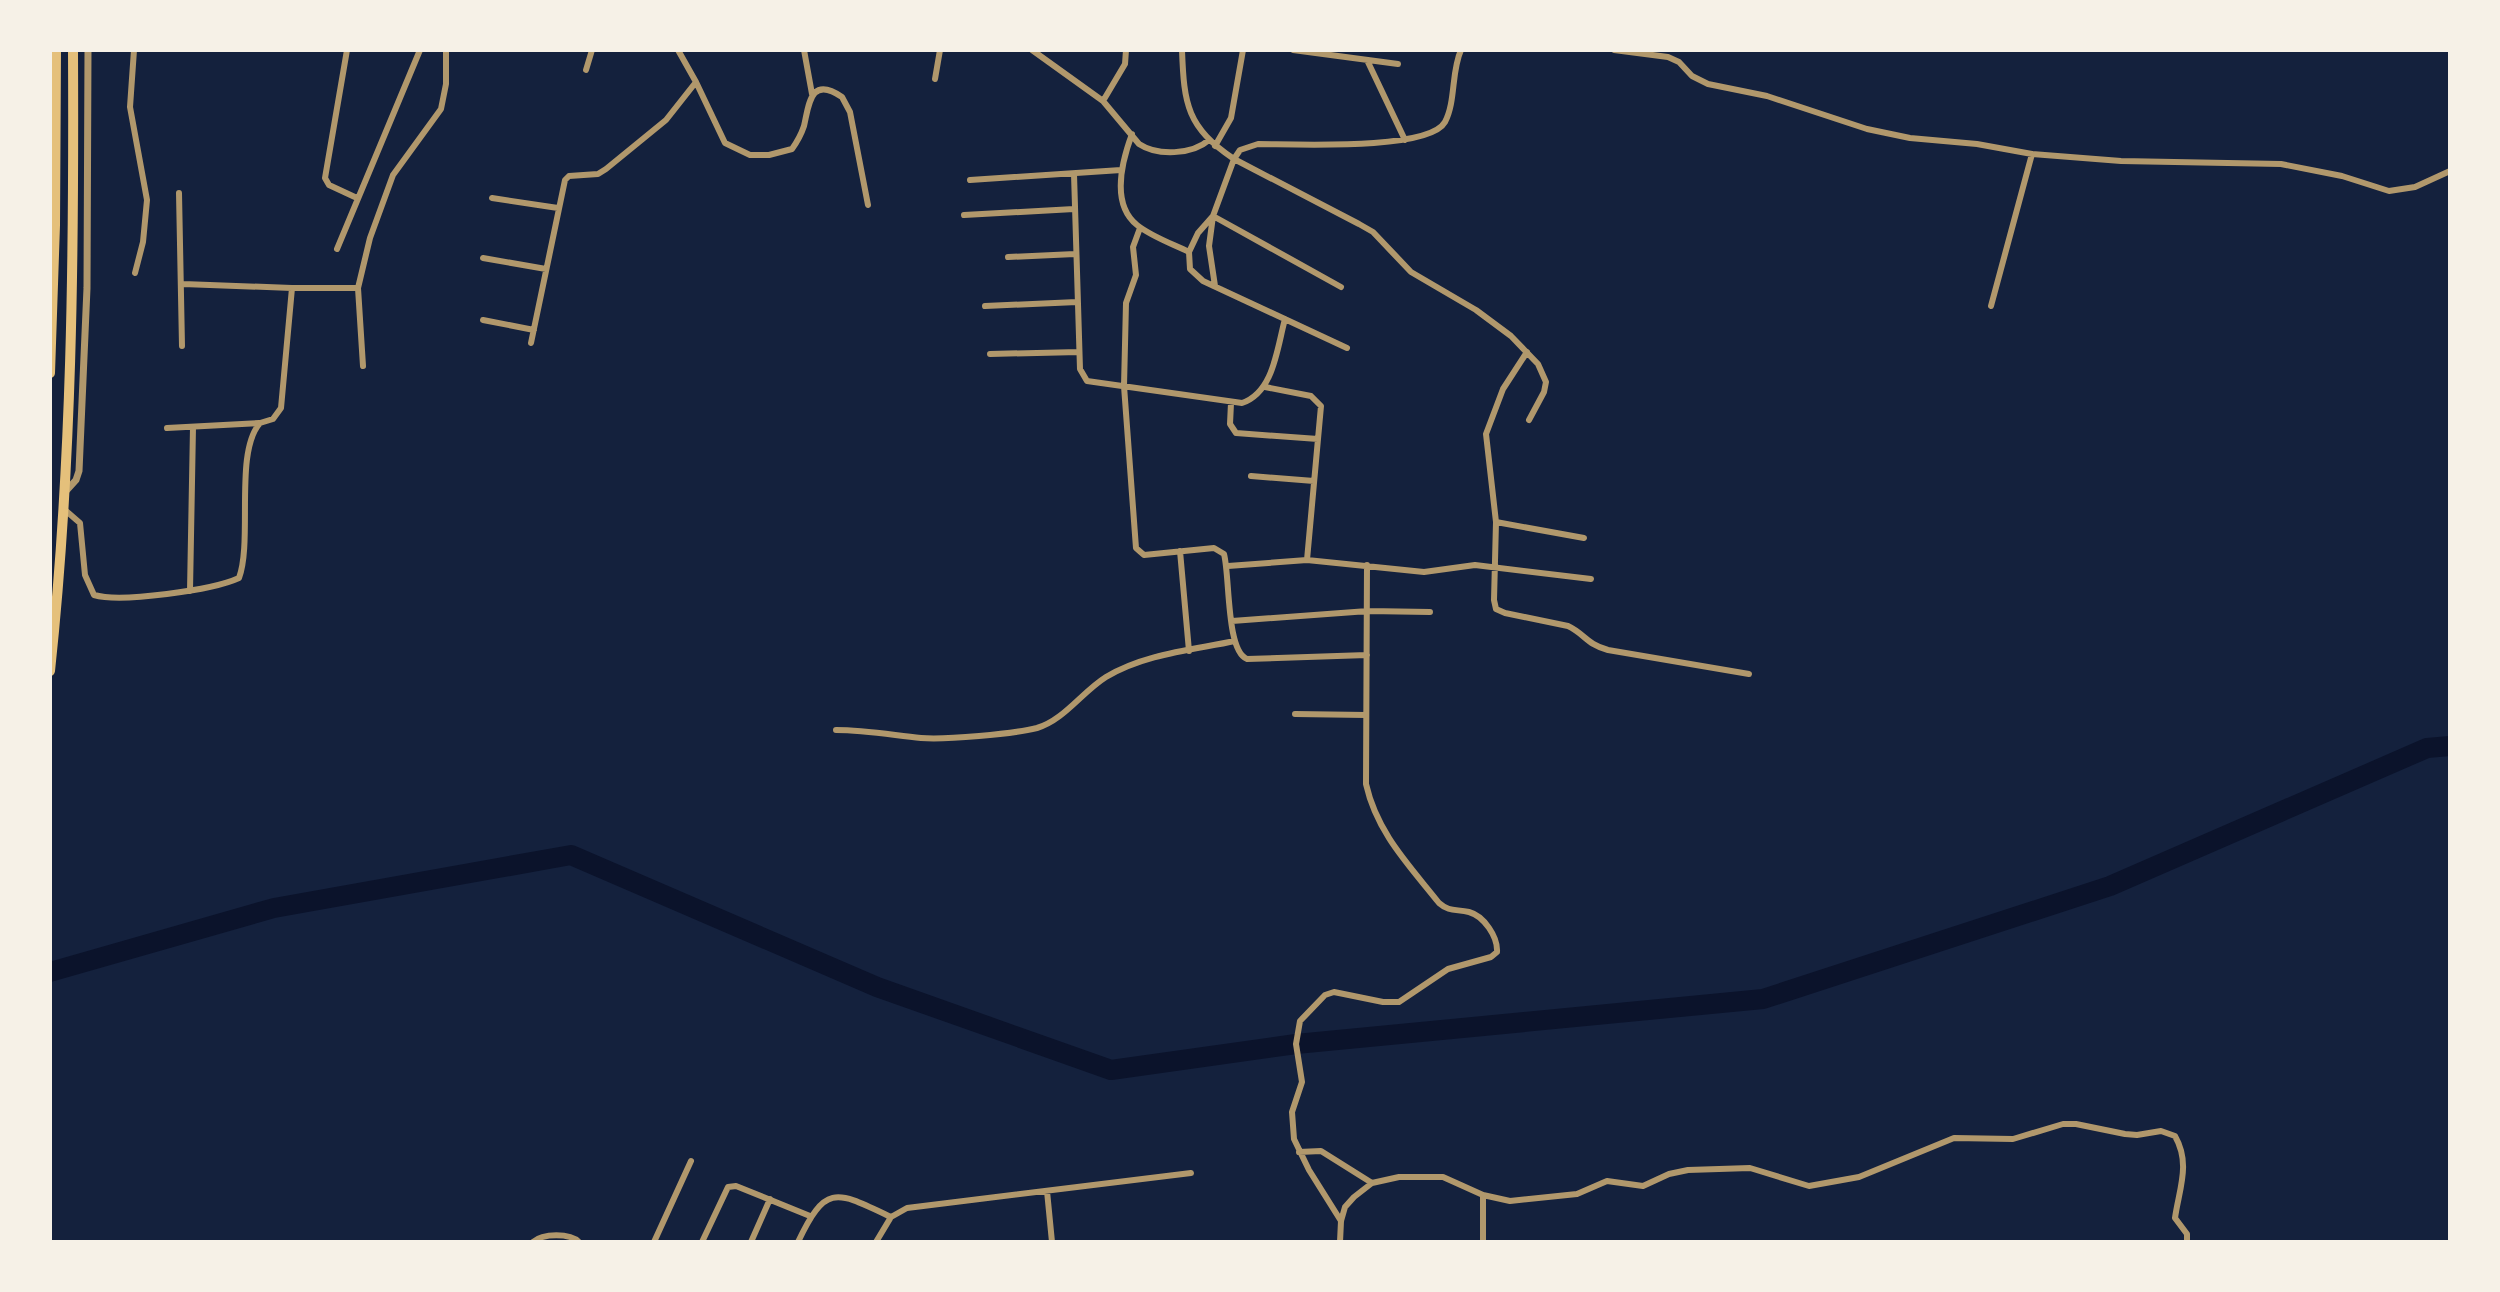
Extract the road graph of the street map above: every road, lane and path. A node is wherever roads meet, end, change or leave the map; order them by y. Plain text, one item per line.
1 (56, 50) edge
2 (73, 50) edge
3 (88, 50) edge
4 (134, 50) edge
5 (347, 50) edge
6 (420, 50) edge
7 (446, 50) edge
8 (592, 50) edge
9 (678, 50) edge
10 (804, 50) edge
11 (940, 50) edge
12 (1032, 50) edge
13 (1126, 50) edge
14 (1182, 50) edge
15 (1243, 50) edge
16 (1293, 50) edge
17 (1461, 50) edge
18 (1614, 50) edge
19 (1367, 59) junction
20 (1398, 64) dead end
21 (586, 70) dead end
22 (935, 79) dead end
23 (696, 82) junction
24 (812, 94) junction
25 (1103, 101) junction
26 (1132, 134) junction
27 (1209, 140) junction
28 (1405, 140) junction
29 (1215, 146) junction
30 (2032, 154) junction
31 (1231, 165) junction
32 (1121, 170) junction
33 (2450, 171) edge
34 (1074, 174) junction
35 (970, 180) dead end
36 (179, 193) dead end
37 (357, 198) junction
38 (492, 198) dead end
39 (868, 205) dead end
40 (558, 208) junction
41 (1074, 209) junction
42 (964, 215) dead end
43 (1213, 216) junction
44 (1140, 228) junction
45 (337, 249) dead end
46 (1189, 252) junction
47 (1075, 254) junction
48 (1008, 257) dead end
49 (483, 258) dead end
50 (546, 269) junction
51 (135, 273) dead end
52 (183, 284) junction
53 (1216, 286) junction
54 (1341, 287) dead end
55 (292, 288) junction
56 (358, 288) junction
57 (1077, 302) junction
58 (985, 306) dead end
59 (1991, 306) dead end
60 (1285, 319) junction
61 (483, 320) dead end
62 (534, 330) junction
63 (531, 343) dead end
64 (182, 346) dead end
65 (1347, 348) dead end
66 (1079, 352) junction
67 (1527, 352) junction
68 (990, 354) dead end
69 (363, 366) dead end
70 (50, 373) edge
71 (1124, 386) junction
72 (1265, 387) junction
73 (1231, 403) junction
74 (1529, 420) dead end
75 (260, 423) junction
76 (193, 427) junction
77 (167, 428) dead end
78 (1318, 439) junction
79 (1251, 476) dead end
80 (1314, 481) junction
81 (66, 491) junction
82 (65, 510) junction
83 (1496, 522) junction
84 (1584, 538) dead end
85 (1180, 551) junction
86 (1307, 560) junction
87 (1367, 565) junction
88 (1228, 566) junction
89 (1495, 566) junction
90 (1591, 579) dead end
91 (190, 591) junction
92 (1368, 611) junction
93 (1430, 612) dead end
94 (1232, 621) junction
95 (1235, 641) junction
96 (1189, 651) junction
97 (1367, 655) junction
98 (50, 671) edge
99 (1749, 674) dead end
100 (1295, 714) dead end
101 (1366, 715) junction
102 (836, 730) dead end
103 (1299, 1152) junction
104 (691, 1161) dead end
105 (1191, 1173) dead end
106 (1372, 1183) junction
107 (1047, 1191) junction
108 (1483, 1195) junction
109 (770, 1199) junction
110 (810, 1216) junction
111 (891, 1217) junction
112 (1341, 1221) junction
113 (533, 1242) edge
114 (579, 1242) edge
115 (654, 1242) edge
116 (702, 1242) edge
117 (751, 1242) edge
118 (798, 1242) edge
119 (876, 1242) edge
120 (1052, 1242) edge
121 (1340, 1242) edge
122 (1483, 1242) edge
123 (2187, 1242) edge

1 - 70 highway
2 - 81 highway
3 - 81 street
4 - 51 street
5 - 37 street
6 - 37 street
7 - 56 street
8 - 21 street
9 - 23 street
10 - 24 street
11 - 22 street
12 - 25 street
13 - 25 street
14 - 27 street
15 - 29 street
16 - 19 street
17 - 28 street
18 - 30 street
19 - 20 street
19 - 28 street
23 - 24 street
23 - 40 street
24 - 39 street
25 - 26 street
26 - 27 street
26 - 32 street
27 - 29 street
28 - 31 street
29 - 31 street
30 - 33 street
30 - 59 street
31 - 43 street
31 - 67 street
32 - 34 street
32 - 44 street
34 - 35 street
34 - 41 street
36 - 52 street
37 - 45 street
38 - 40 street
40 - 50 street
41 - 42 street
41 - 47 street
43 - 46 street
43 - 53 street
43 - 54 street
44 - 46 street
44 - 71 street
46 - 53 street
47 - 48 street
47 - 57 street
49 - 50 street
50 - 62 street
52 - 55 street
52 - 64 street
53 - 60 street
55 - 56 street
55 - 75 street
56 - 69 street
57 - 58 street
57 - 66 street
60 - 65 street
60 - 72 street
61 - 62 street
62 - 63 street
66 - 68 street
66 - 71 street
67 - 74 street
67 - 83 street
71 - 73 street
71 - 85 street
72 - 73 street
72 - 78 street
73 - 78 street
75 - 76 street
75 - 91 street
76 - 77 street
76 - 91 street
78 - 80 street
79 - 80 street
80 - 86 street
81 - 82 highway
82 - 91 street
82 - 98 highway
83 - 84 street
83 - 89 street
85 - 88 street
85 - 96 street
86 - 87 street
86 - 88 street
87 - 89 street
87 - 92 street
88 - 94 street
89 - 90 street
89 - 99 street
92 - 93 street
92 - 94 street
92 - 97 street
94 - 95 street
95 - 96 street
95 - 97 street
96 - 102 street
97 - 101 street
100 - 101 street
101 - 103 street
103 - 106 street
103 - 112 street
104 - 115 street
105 - 107 street
106 - 108 street
106 - 112 street
107 - 111 street
107 - 120 street
108 - 122 street
108 - 123 street
109 - 110 street
109 - 116 street
109 - 117 street
110 - 111 street
110 - 118 street
111 - 119 street
112 - 121 street
113 - 114 street

